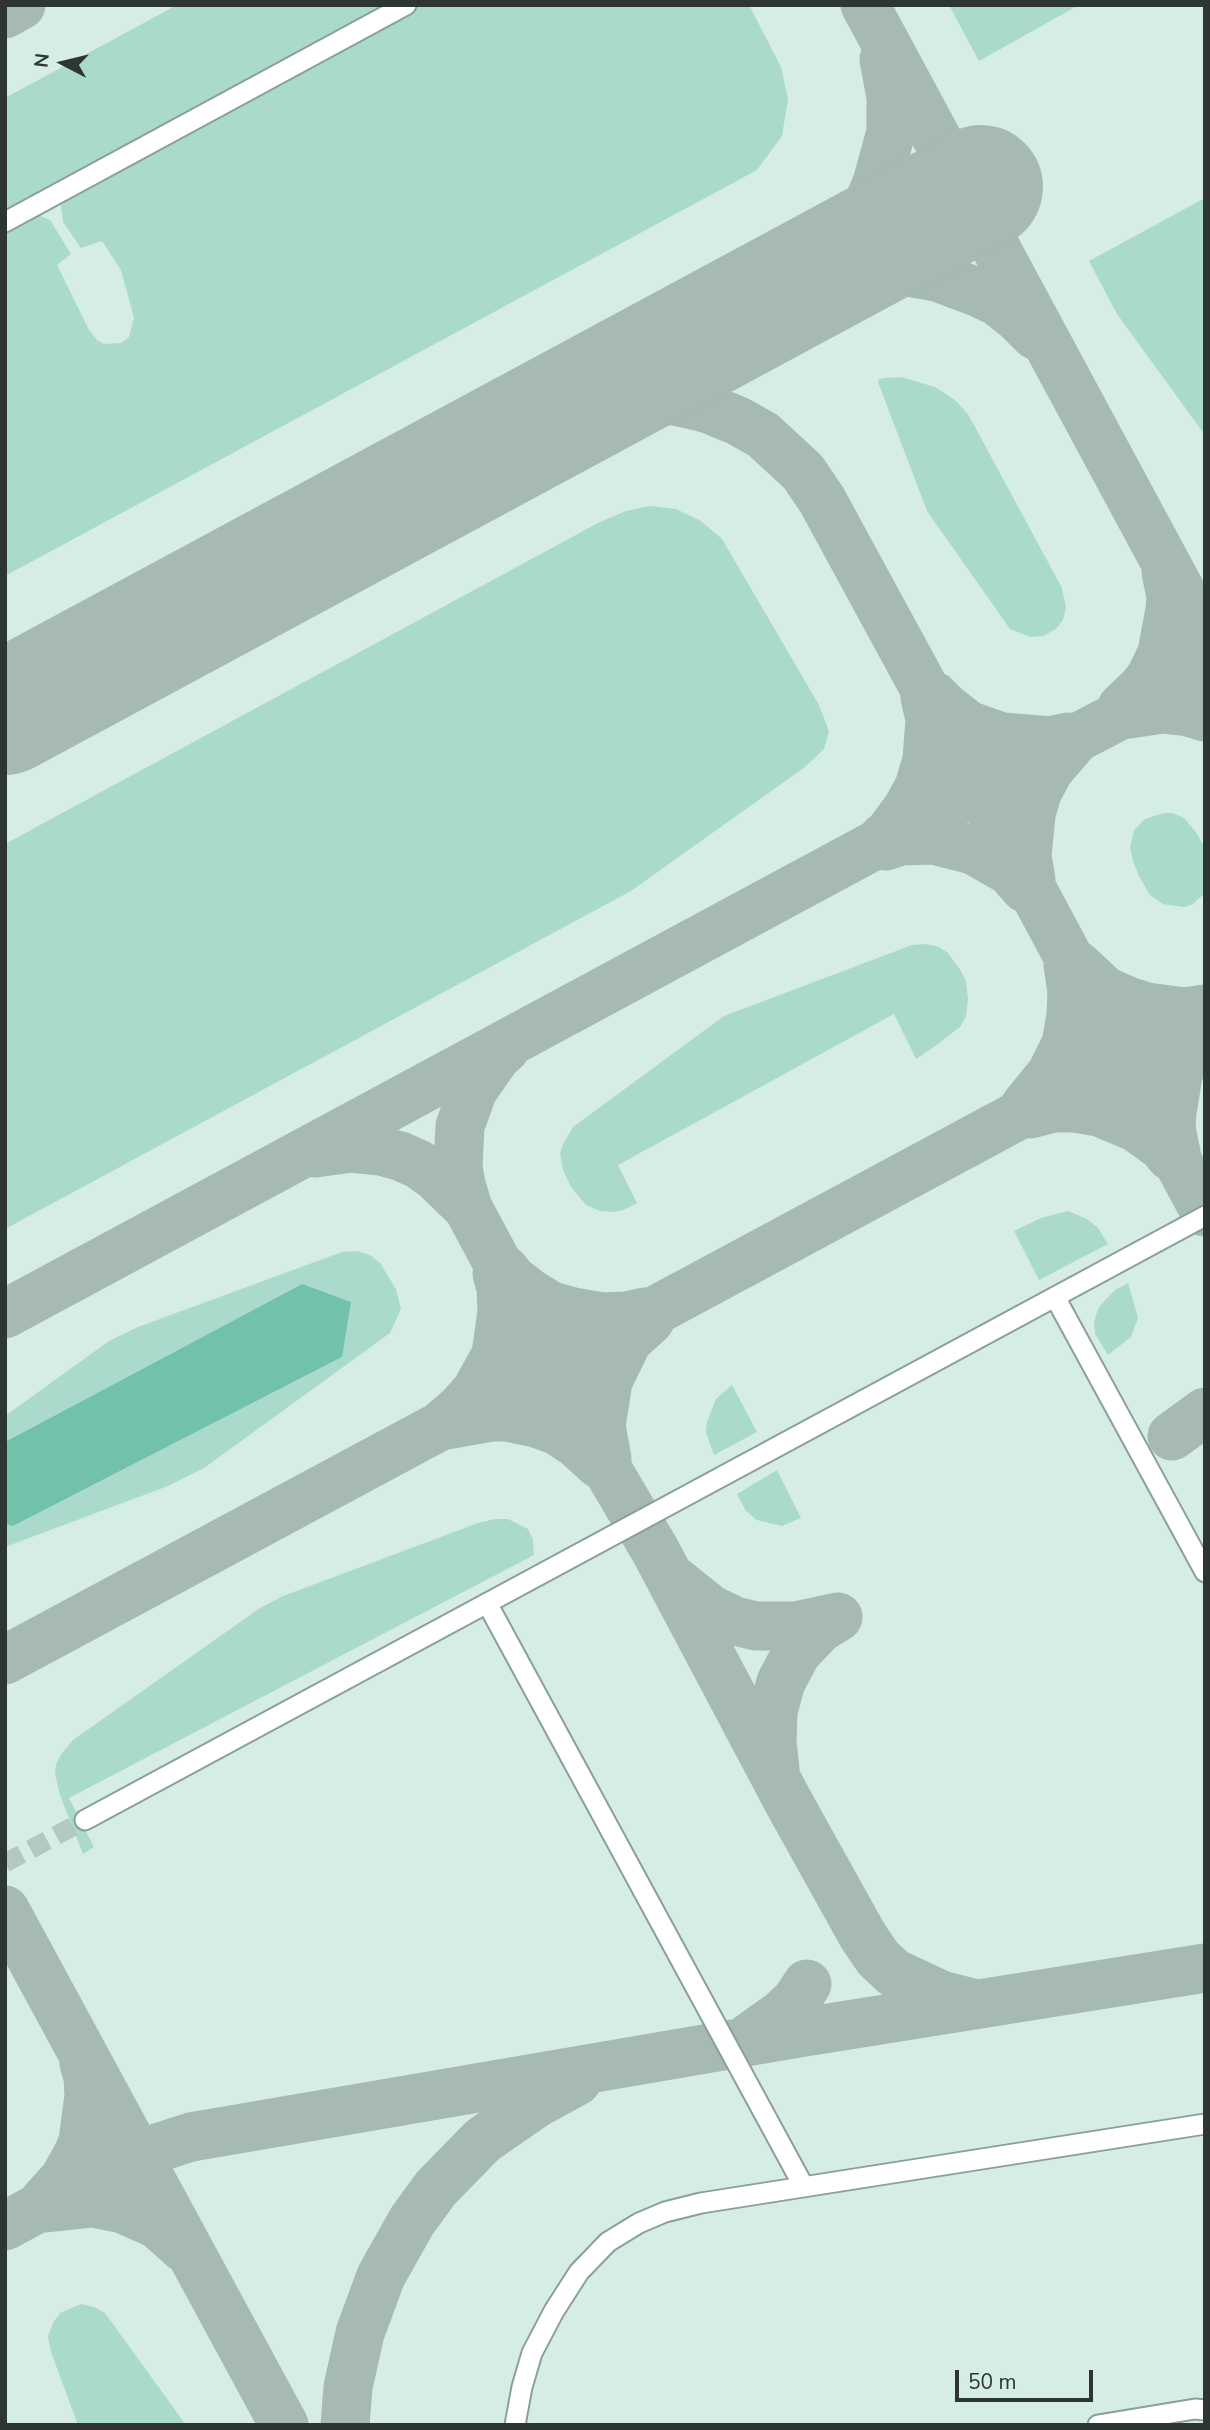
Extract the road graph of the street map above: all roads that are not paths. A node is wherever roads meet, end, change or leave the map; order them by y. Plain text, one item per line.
1 (406, 5) edge
2 (5, 222) edge
3 (1205, 1216) edge
4 (1055, 1297) junction
5 (1205, 1572) edge
6 (486, 1603) junction
7 (85, 1820) tunnel mouth
8 (1205, 2124) edge
9 (804, 2187) junction
10 (1205, 2410) edge
11 (515, 2425) edge
12 (1098, 2425) edge

1 - 2 lane
3 - 4 lane
4 - 5 lane
4 - 6 lane
6 - 7 lane
6 - 9 lane
8 - 9 lane
9 - 11 lane
10 - 12 lane

